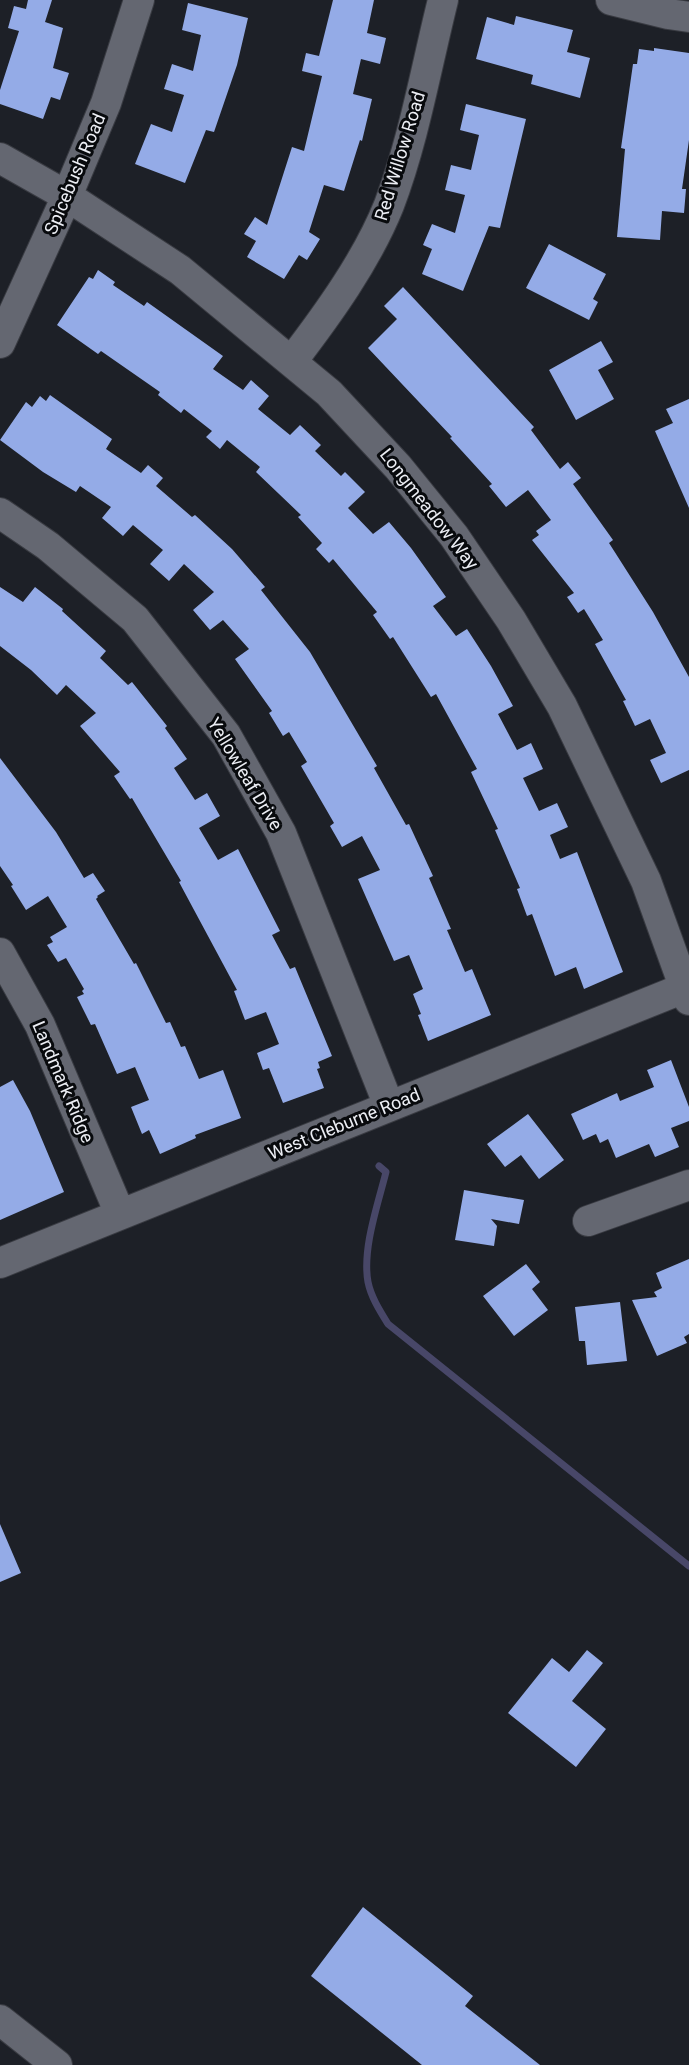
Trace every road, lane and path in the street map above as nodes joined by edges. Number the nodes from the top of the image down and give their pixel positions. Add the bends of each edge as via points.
1 (139, 0) edge
2 (443, 0) edge
3 (611, 0) edge
4 (689, 17) edge
5 (0, 158) edge
6 (67, 196) junction
7 (0, 343) edge
8 (292, 361) junction
9 (0, 513) edge
10 (0, 953) edge
11 (687, 991) edge
12 (389, 1106) junction
13 (689, 1185) edge
14 (120, 1214) junction
15 (588, 1221) dead end
16 (0, 1263) edge
17 (0, 2020) edge
18 (57, 2065) edge

1 - 6 street, Spicebush Road via 106,103
2 - 8 street, Red Willow Road via 409,141 388,205 370,245 322,322
3 - 4 street
5 - 6 street, Longmeadow Way
6 - 7 street, Spicebush Road
6 - 8 street, Longmeadow Way via 180,270
8 - 11 street, Longmeadow Way via 329,393 398,467 454,536 511,620 562,706 641,871
9 - 12 street, Yellowleaf Drive via 48,546 135,619 226,735 281,833
10 - 14 street, Landmark Ridge via 40,1025
11 - 12 street, West Cleburne Road
12 - 14 street, West Cleburne Road
13 - 15 street
14 - 16 street, West Cleburne Road
17 - 18 street

